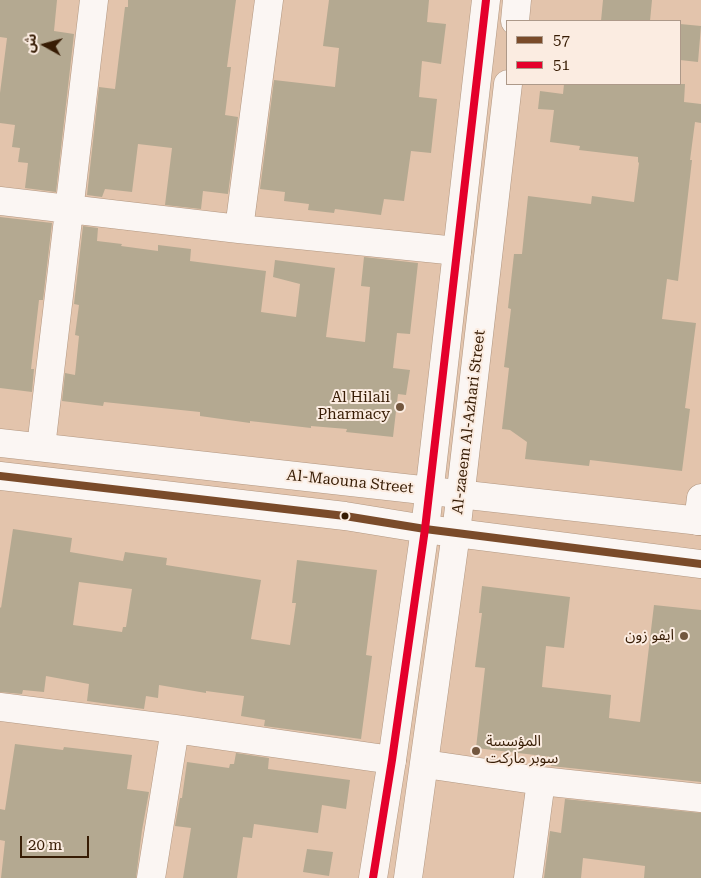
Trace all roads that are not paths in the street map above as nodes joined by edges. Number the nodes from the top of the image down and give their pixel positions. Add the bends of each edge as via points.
1 (94, 0) edge
2 (269, 0) edge
3 (486, 0) edge
4 (518, 0) edge
5 (515, 20) edge
6 (508, 85) edge
7 (0, 200) edge
8 (70, 209) junction
9 (239, 229) junction
10 (457, 251) junction
11 (0, 443) edge
12 (41, 447) junction
13 (0, 476) edge
14 (429, 491) junction
15 (461, 495) junction
16 (700, 513) edge
17 (425, 529) junction
18 (456, 533) junction
19 (701, 564) edge
20 (0, 708) edge
21 (175, 728) junction
22 (392, 760) junction
23 (425, 764) junction
24 (541, 781) junction
25 (701, 798) edge
26 (150, 878) edge
27 (373, 878) edge
28 (408, 878) edge
29 (528, 878) edge

1 - 8 main road
2 - 9 main road
3 - 10 main road, Al-zaeem Al-Azhari Street
4 - 5 main road
6 - 15 main road, Al-zaeem Al-Azhari Street
7 - 8 main road
8 - 9 main road
8 - 12 main road
9 - 10 main road
10 - 14 main road, Al-zaeem Al-Azhari Street
11 - 12 main road, Al-Maouna Street
12 - 14 main road, Al-Maouna Street
13 - 17 main road via 335,515
14 - 15 main road, Al-Maouna Street
14 - 17 main road, Al-zaeem Al-Azhari Street
15 - 16 main road, Al-Maouna Street
15 - 18 main road, Al-zaeem Al-Azhari Street
17 - 18 main road
17 - 22 main road, Al-zaeem Al-Azhari Street
18 - 19 main road
18 - 23 main road, Al-zaeem Al-Azhari Street
20 - 21 main road
21 - 22 main road
21 - 26 main road
22 - 27 main road, Al-zaeem Al-Azhari Street
23 - 24 main road
23 - 28 main road, Al-zaeem Al-Azhari Street
24 - 25 main road
24 - 29 main road

